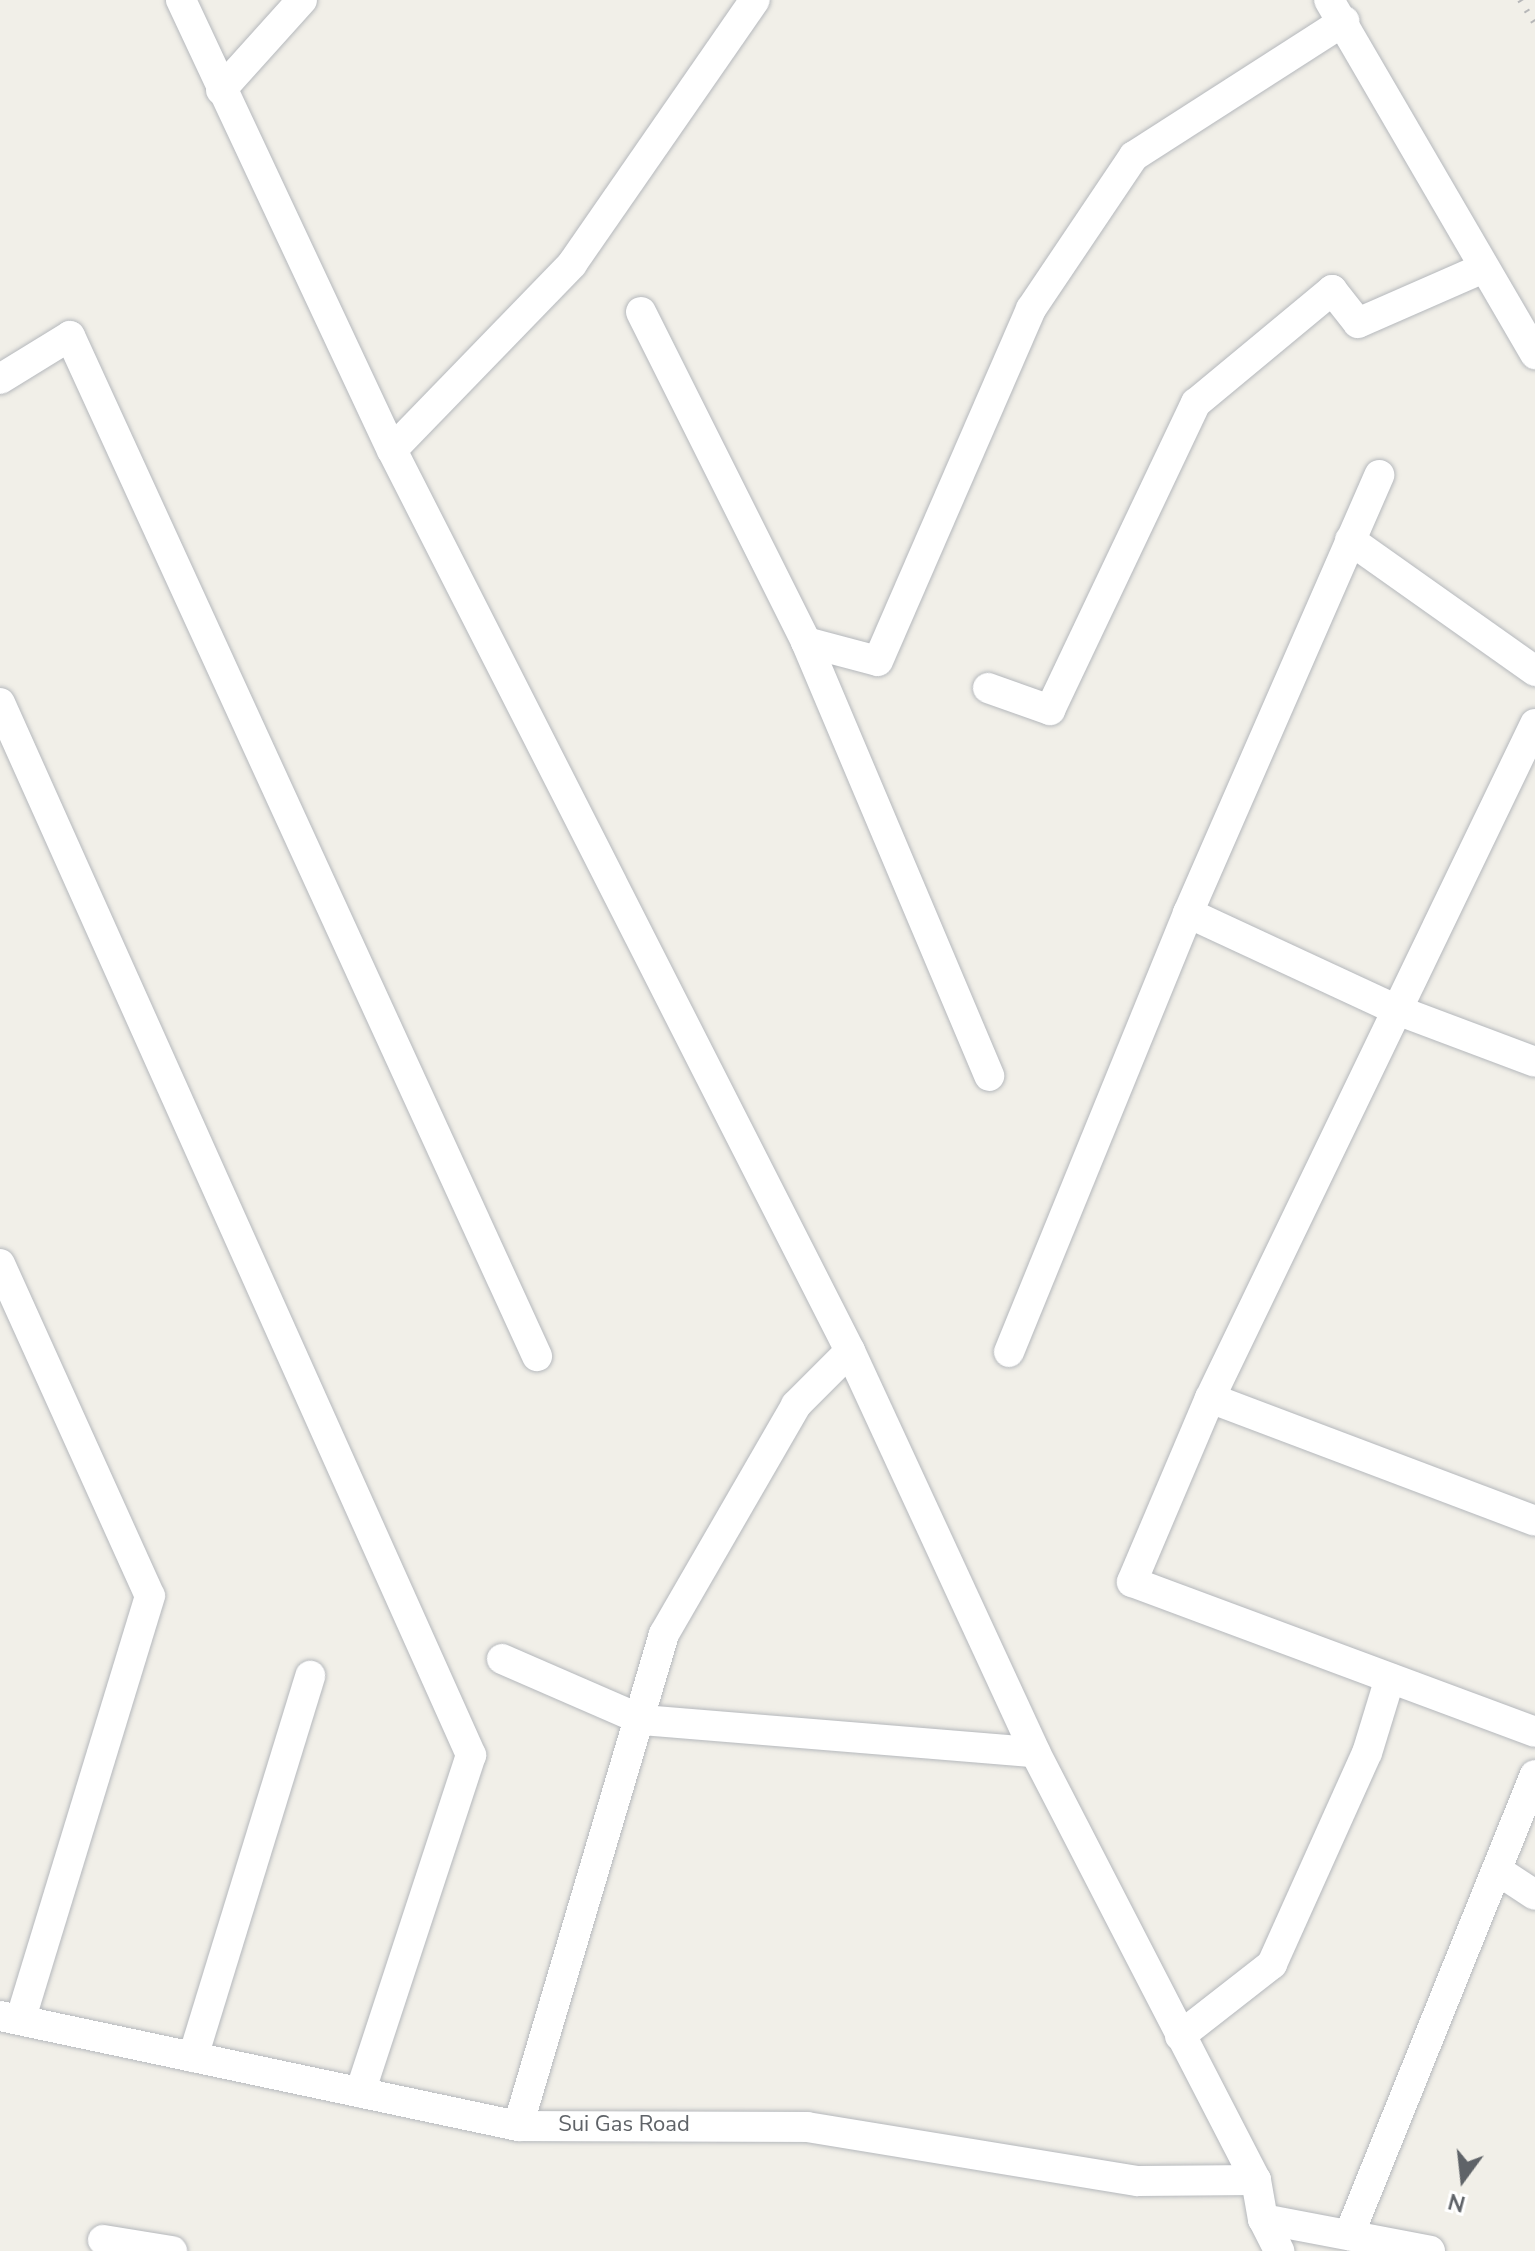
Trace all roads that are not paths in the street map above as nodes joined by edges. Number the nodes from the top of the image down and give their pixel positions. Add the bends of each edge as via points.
1 (181, 0) edge
2 (302, 0) edge
3 (755, 0) edge
4 (1337, 10) edge
5 (221, 90) junction
6 (1483, 268) junction
7 (641, 312) dead end
8 (1535, 354) edge
9 (0, 379) edge
10 (392, 450) junction
11 (1379, 475) dead end
12 (1350, 540) junction
13 (806, 642) junction
14 (1535, 671) edge
15 (988, 688) dead end
16 (0, 703) edge
17 (1535, 724) edge
18 (1188, 913) junction
19 (1397, 1010) junction
20 (1535, 1062) edge
21 (989, 1076) dead end
22 (0, 1264) edge
23 (850, 1351) junction
24 (1009, 1352) dead end
25 (537, 1356) dead end
26 (1210, 1398) junction
27 (1535, 1521) edge
28 (502, 1659) dead end
29 (310, 1676) dead end
30 (1390, 1678) junction
31 (642, 1720) junction
32 (1535, 1732) edge
33 (1035, 1752) junction
34 (1535, 1775) edge
35 (1497, 1870) junction
36 (1535, 1895) edge
37 (10, 2018) edge
38 (1180, 2036) junction
39 (193, 2057) junction
40 (360, 2092) junction
41 (518, 2126) junction
42 (1256, 2180) junction
43 (1263, 2219) junction
44 (1349, 2235) junction
45 (103, 2240) dead end
46 (172, 2251) edge
47 (1279, 2251) edge
48 (1430, 2251) edge

1 - 5 street
2 - 5 street
3 - 10 street via 572,264
4 - 6 street
4 - 13 street via 1134,156 1031,309 878,661
5 - 10 street
6 - 8 street
6 - 15 street via 1358,323 1332,290 1196,403 1050,710
7 - 13 street
9 - 25 street via 70,336
10 - 23 street
11 - 12 street
12 - 14 street
12 - 18 street
13 - 21 street
16 - 40 street via 471,1755
17 - 19 street
18 - 19 street
18 - 24 street
19 - 20 street
19 - 26 street
22 - 37 street via 150,1596
23 - 31 street via 796,1405 664,1634
23 - 33 street
26 - 27 street
26 - 30 street via 1132,1582
28 - 31 street
29 - 39 street
30 - 32 street
30 - 38 street via 1367,1753 1272,1964
31 - 33 street
31 - 41 street
33 - 38 street
34 - 35 street
35 - 36 street
35 - 44 street
37 - 39 street, Sui Gas Road
38 - 42 street
39 - 40 street, Sui Gas Road
40 - 41 street, Sui Gas Road
41 - 42 street, Sui Gas Road via 807,2127 1138,2181
42 - 43 street
43 - 44 street
43 - 47 street
44 - 48 street
45 - 46 street

